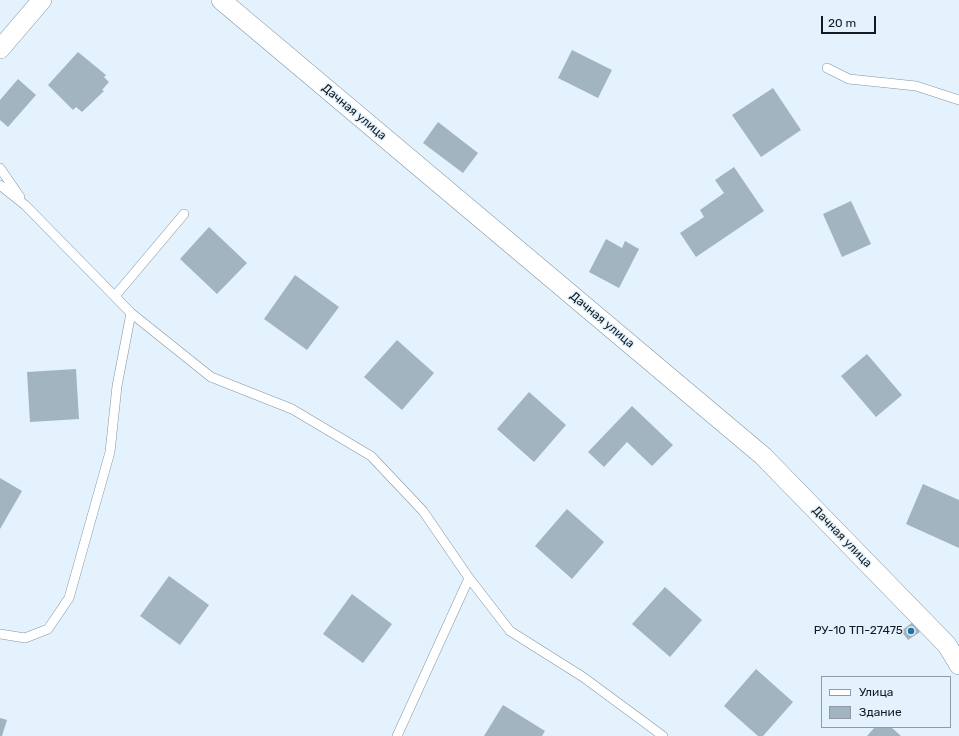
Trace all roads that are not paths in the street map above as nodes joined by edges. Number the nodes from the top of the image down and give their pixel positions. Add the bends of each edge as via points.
1 (42, 0) edge
2 (221, 0) edge
3 (0, 48) edge
4 (827, 68) dead end
5 (959, 100) edge
6 (0, 168) edge
7 (0, 185) edge
8 (25, 205) junction
9 (184, 214) dead end
10 (114, 296) junction
11 (131, 313) junction
12 (470, 578) junction
13 (0, 634) edge
14 (959, 665) edge
15 (397, 736) edge
16 (663, 736) edge

1 - 3 street
2 - 14 street, Дачная улица via 763,456 947,645
4 - 5 lane via 849,78 916,86
6 - 8 lane
7 - 8 lane
8 - 10 lane
9 - 10 lane
10 - 11 lane
11 - 12 lane via 211,377 292,409 371,456 423,511
11 - 13 lane via 117,386 110,452 70,598 48,629 25,638
12 - 15 lane
12 - 16 lane via 510,631 583,677

